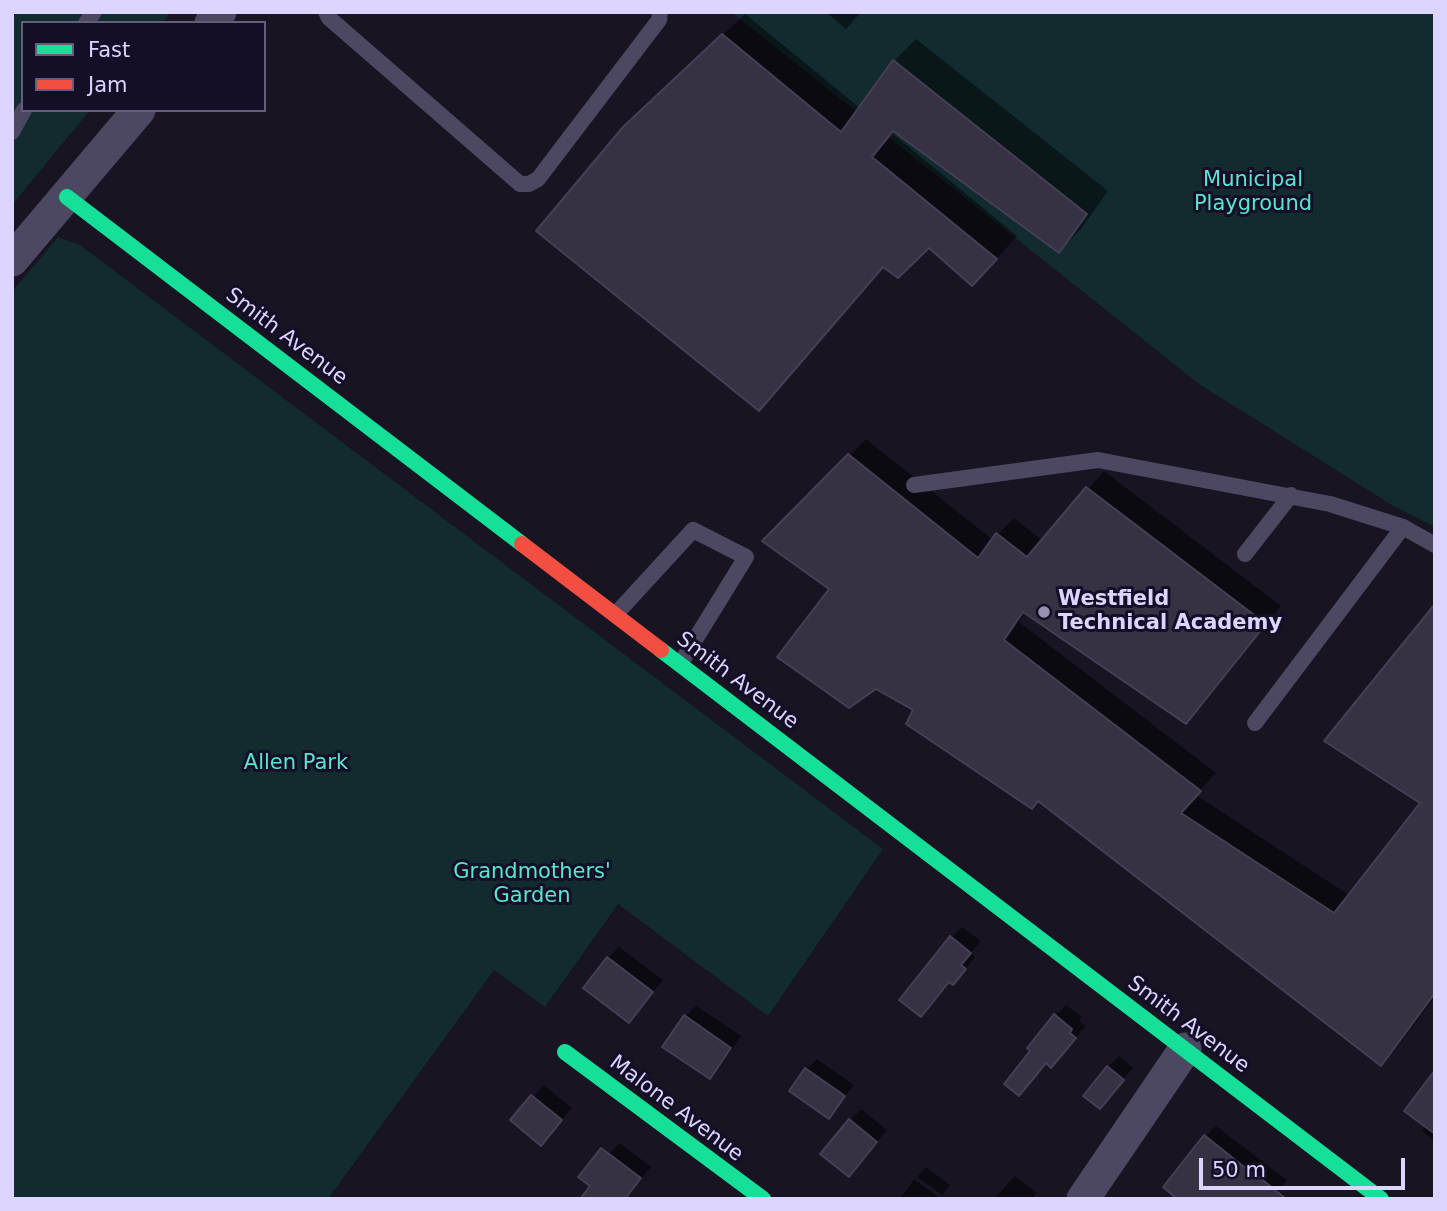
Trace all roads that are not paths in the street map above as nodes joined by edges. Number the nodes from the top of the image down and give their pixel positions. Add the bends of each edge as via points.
1 (326, 12) edge
2 (660, 12) edge
3 (23, 112) edge
4 (137, 112) edge
5 (12, 132) edge
6 (68, 197) junction
7 (12, 260) edge
8 (914, 485) dead end
9 (1291, 495) junction
10 (1403, 527) junction
11 (1435, 545) edge
12 (1245, 554) dead end
13 (615, 615) junction
14 (680, 664) junction
15 (1255, 723) dead end
16 (1185, 1049) junction
17 (565, 1052) dead end
18 (763, 1199) edge
19 (1083, 1199) edge
20 (1381, 1199) edge

1 - 2 lane via 520,184 538,179 659,20
3 - 5 lane
4 - 6 street
6 - 7 street
6 - 13 street, Smith Avenue
8 - 9 lane via 1098,460
9 - 10 lane
9 - 12 lane
10 - 11 lane
10 - 15 lane
13 - 14 street, Smith Avenue
13 - 14 lane via 693,530 746,557
14 - 16 street, Smith Avenue
16 - 19 street
16 - 20 street, Smith Avenue
17 - 18 street, Malone Avenue

